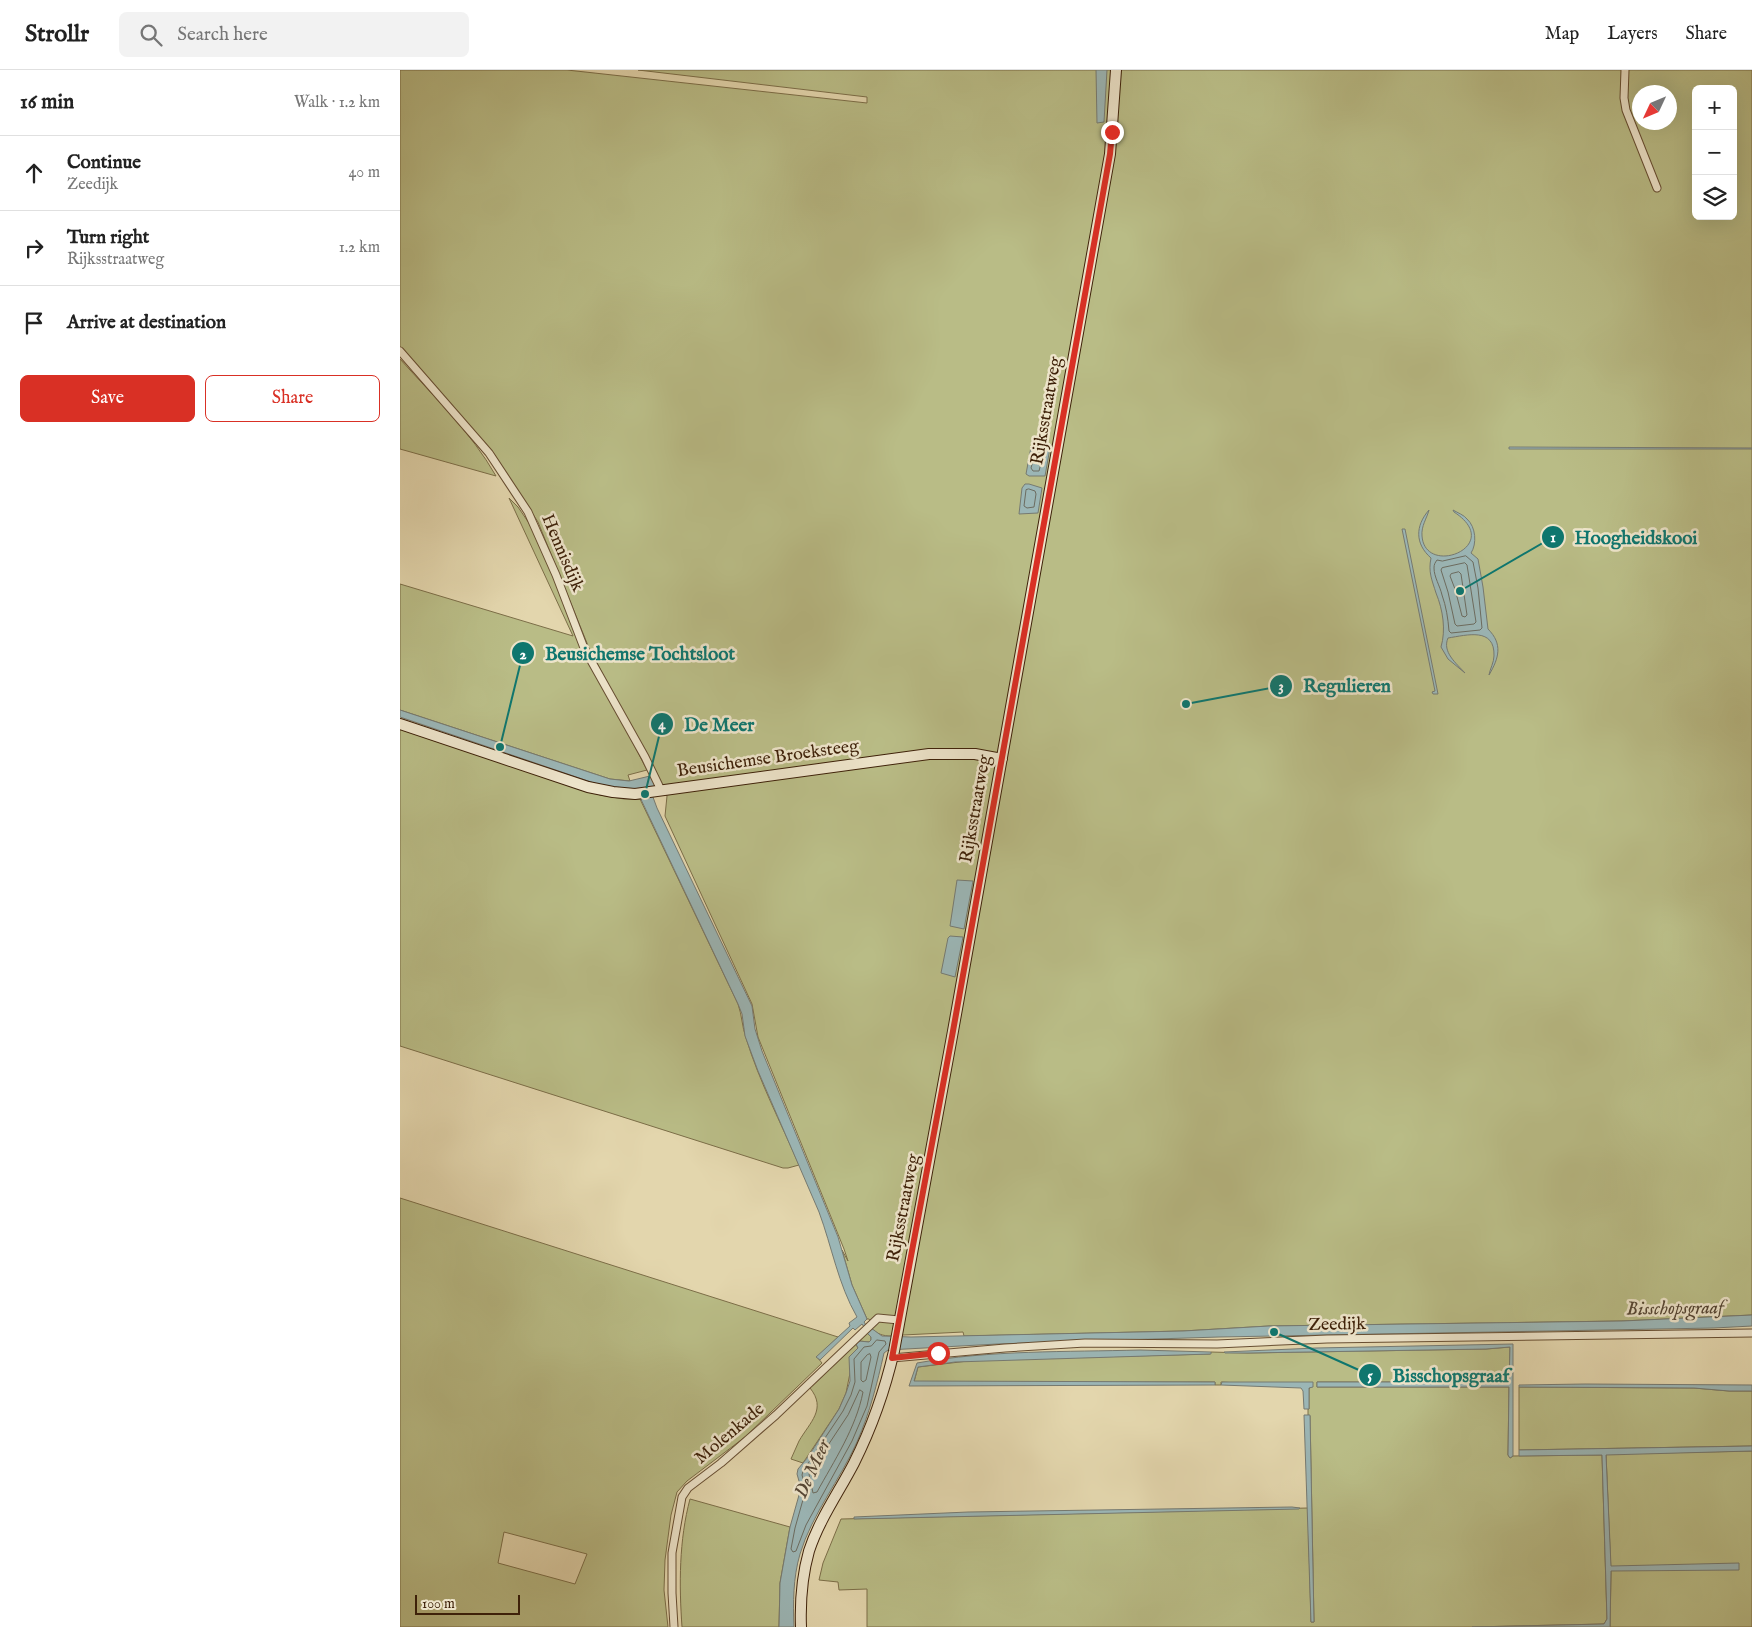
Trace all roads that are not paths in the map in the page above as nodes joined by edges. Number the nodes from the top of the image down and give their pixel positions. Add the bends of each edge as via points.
1 (1116, 70) edge
2 (1624, 70) edge
3 (1658, 188) dead end
4 (400, 351) edge
5 (400, 724) edge
6 (1002, 759) junction
7 (657, 791) junction
8 (899, 1320) junction
9 (1752, 1333) edge
10 (893, 1355) junction
11 (674, 1627) edge
12 (801, 1627) edge

1 - 6 main road, Rijksstraatweg via 1110,154
2 - 3 street via 1626,110
4 - 7 street, Hennisdijk via 489,453 528,512 584,648 645,757
5 - 7 main road, Beusichemse Broeksteeg via 588,787 635,794
6 - 7 main road, Beusichemse Broeksteeg via 976,754 929,754
6 - 8 main road, Rijksstraatweg
8 - 10 main road, Rijksstraatweg
8 - 11 street, Molenkade via 878,1318 776,1415 721,1464 688,1488 679,1506 672,1553
9 - 10 street, Zeedijk via 1327,1339 1217,1344 1085,1343
10 - 12 main road, Rijksstraatweg via 874,1420 819,1526 810,1550 802,1589

